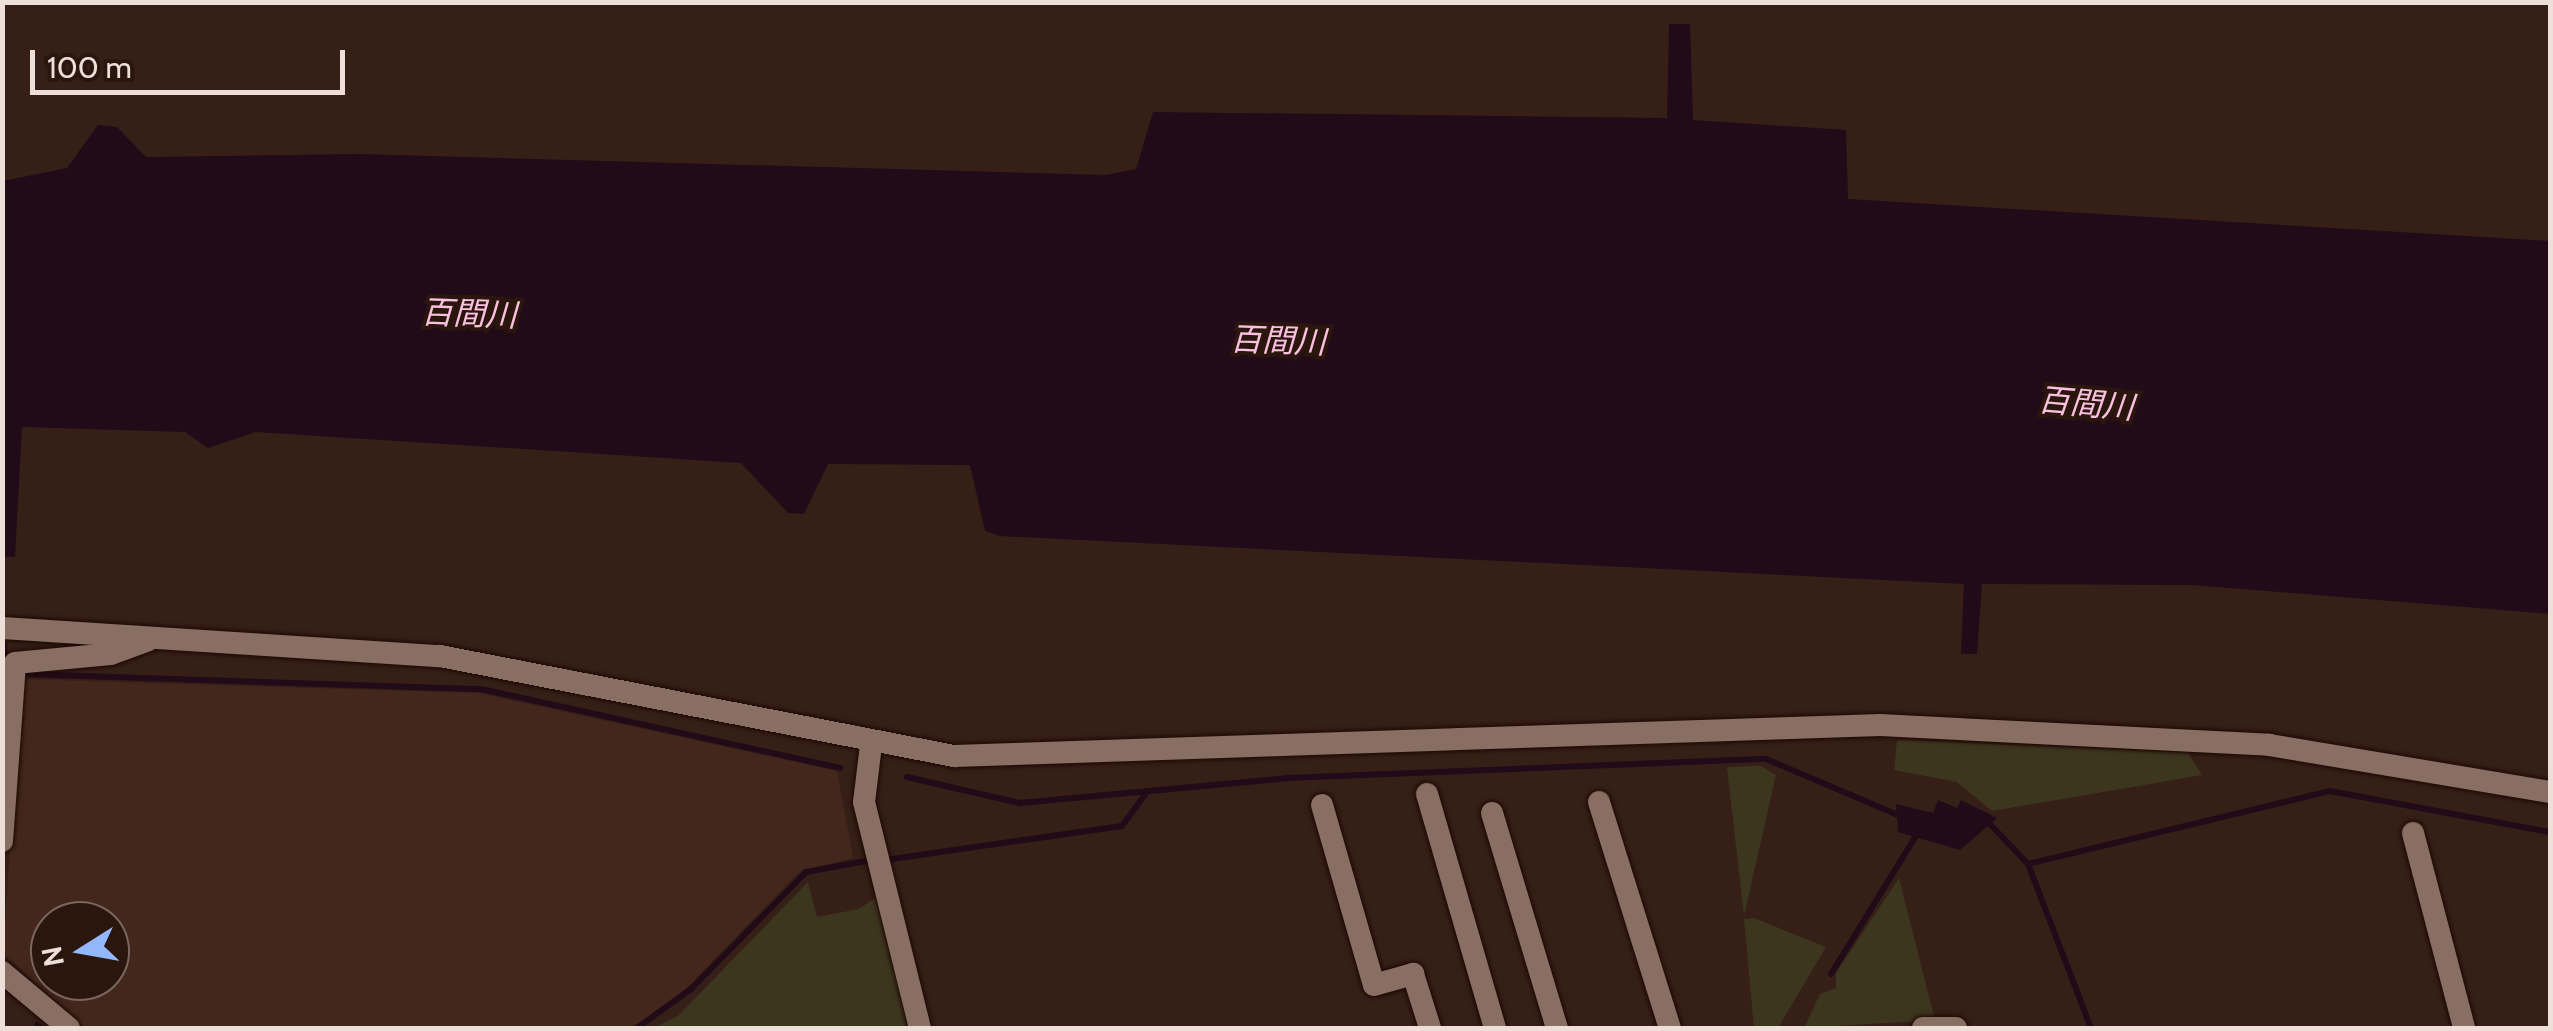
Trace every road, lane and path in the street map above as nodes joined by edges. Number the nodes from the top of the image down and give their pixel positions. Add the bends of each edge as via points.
1 (2, 628) edge
2 (157, 638) junction
3 (870, 746) junction
4 (2550, 792) edge
5 (1427, 794) dead end
6 (1599, 802) dead end
7 (1322, 805) dead end
8 (4, 813) edge
9 (1492, 813) dead end
10 (2413, 832) dead end
11 (2, 841) edge
12 (2, 972) edge
13 (69, 1028) edge
14 (920, 1028) edge
15 (1430, 1028) edge
16 (1495, 1028) edge
17 (1556, 1028) edge
18 (1670, 1028) edge
19 (1924, 1028) edge
20 (1956, 1028) edge
21 (2464, 1028) edge

1 - 2 street
2 - 3 street via 500,665
2 - 8 street via 111,654 16,663
3 - 4 street via 1064,756 1899,726 2268,746
3 - 14 street via 864,802
5 - 16 street
6 - 18 street
7 - 15 street via 1374,984 1414,974
8 - 11 street
9 - 17 street
10 - 21 street
12 - 13 street
19 - 20 street

